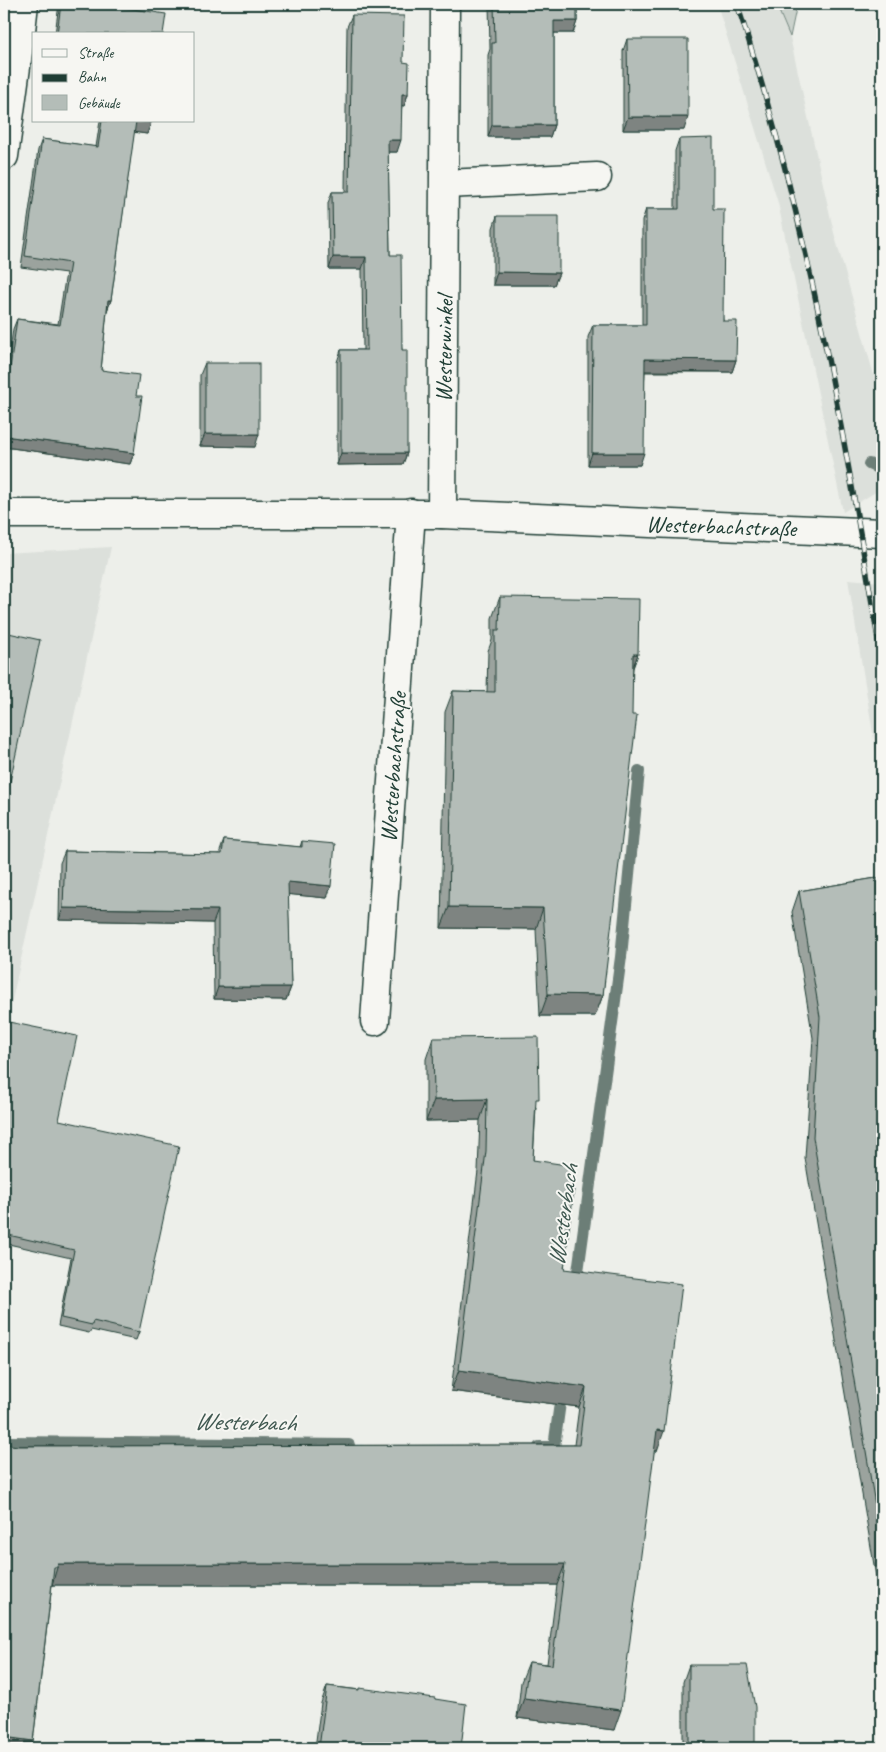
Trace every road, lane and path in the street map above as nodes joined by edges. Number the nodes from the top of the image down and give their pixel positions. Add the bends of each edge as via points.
1 (446, 4) edge
2 (16, 21) edge
3 (4, 156) edge
4 (597, 177) dead end
5 (446, 184) junction
6 (411, 513) junction
7 (4, 514) edge
8 (442, 514) junction
9 (882, 533) edge
10 (375, 1021) dead end

1 - 5 street, Westerwinkel
2 - 3 street
4 - 5 street
5 - 8 street, Westerwinkel
6 - 7 street, Westerbachstraße
6 - 8 street, Westerbachstraße
6 - 10 street, Westerbachstraße
8 - 9 street, Westerbachstraße

